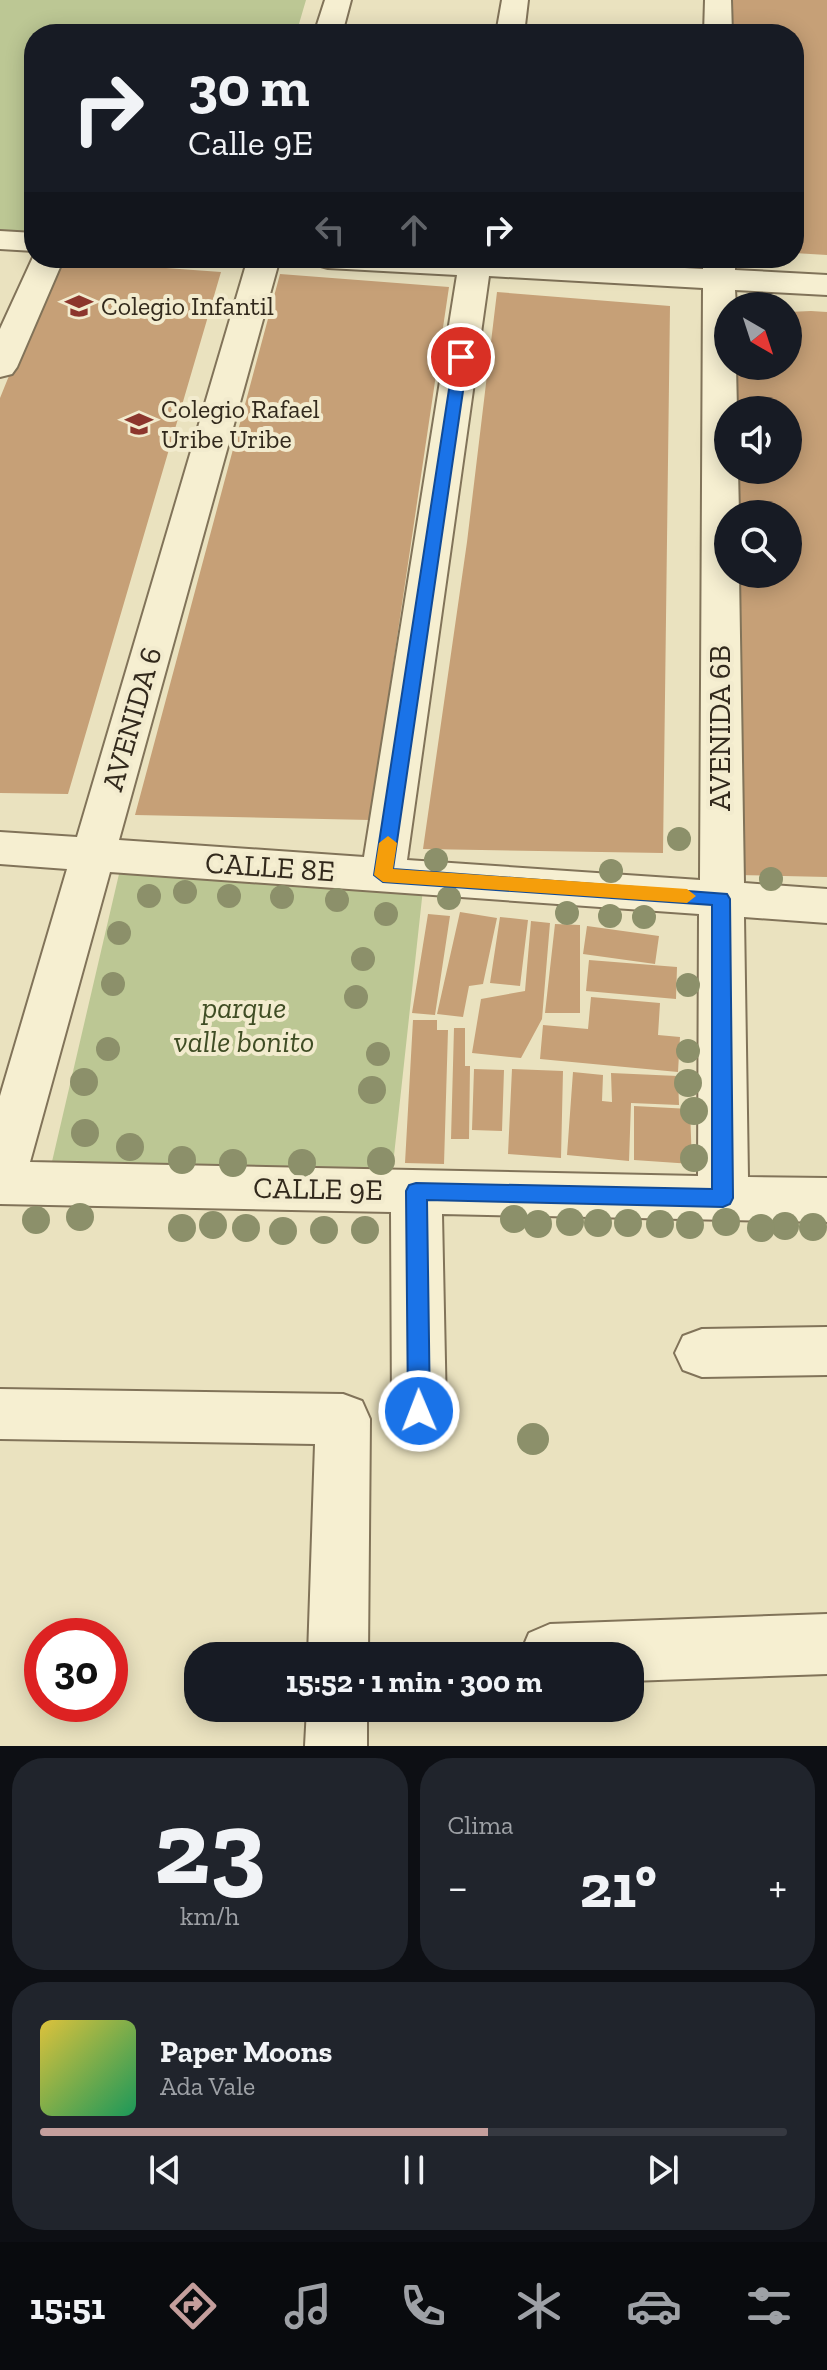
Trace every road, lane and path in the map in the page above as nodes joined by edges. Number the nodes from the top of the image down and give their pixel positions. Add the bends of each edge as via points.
1 (338, 0) edge
2 (515, 0) edge
3 (718, 0) edge
4 (331, 24) edge
5 (511, 24) edge
6 (718, 24) edge
7 (0, 240) edge
8 (24, 241) edge
9 (44, 268) edge
10 (261, 268) edge
11 (475, 268) edge
12 (719, 268) edge
13 (827, 285) edge
14 (0, 367) edge
15 (0, 848) edge
16 (93, 854) junction
17 (383, 875) junction
18 (721, 899) junction
19 (827, 906) edge
20 (0, 1182) edge
21 (416, 1191) junction
22 (723, 1198) junction
23 (827, 1200) edge
24 (827, 1351) edge
25 (702, 1353) dead end
26 (419, 1411) dead end
27 (0, 1414) edge
28 (338, 1642) edge
29 (827, 1644) edge
30 (644, 1651) edge
31 (337, 1722) edge
32 (336, 1746) edge

1 - 4 street
2 - 5 street
3 - 6 street
7 - 8 street
9 - 14 street
10 - 16 street, AVENIDA 6
11 - 17 street
12 - 13 street
12 - 18 street, AVENIDA 6B
15 - 16 street, CALLE 8E
16 - 17 street, CALLE 8E
16 - 20 street, AVENIDA 6
17 - 18 street, CALLE 8E
18 - 19 street, CALLE 8E
18 - 22 street, AVENIDA 6B
20 - 21 street, CALLE 9E
21 - 22 street, CALLE 9E
21 - 26 street
22 - 23 street, CALLE 9E
24 - 25 street
27 - 28 street via 343,1419
29 - 30 street
31 - 32 street

